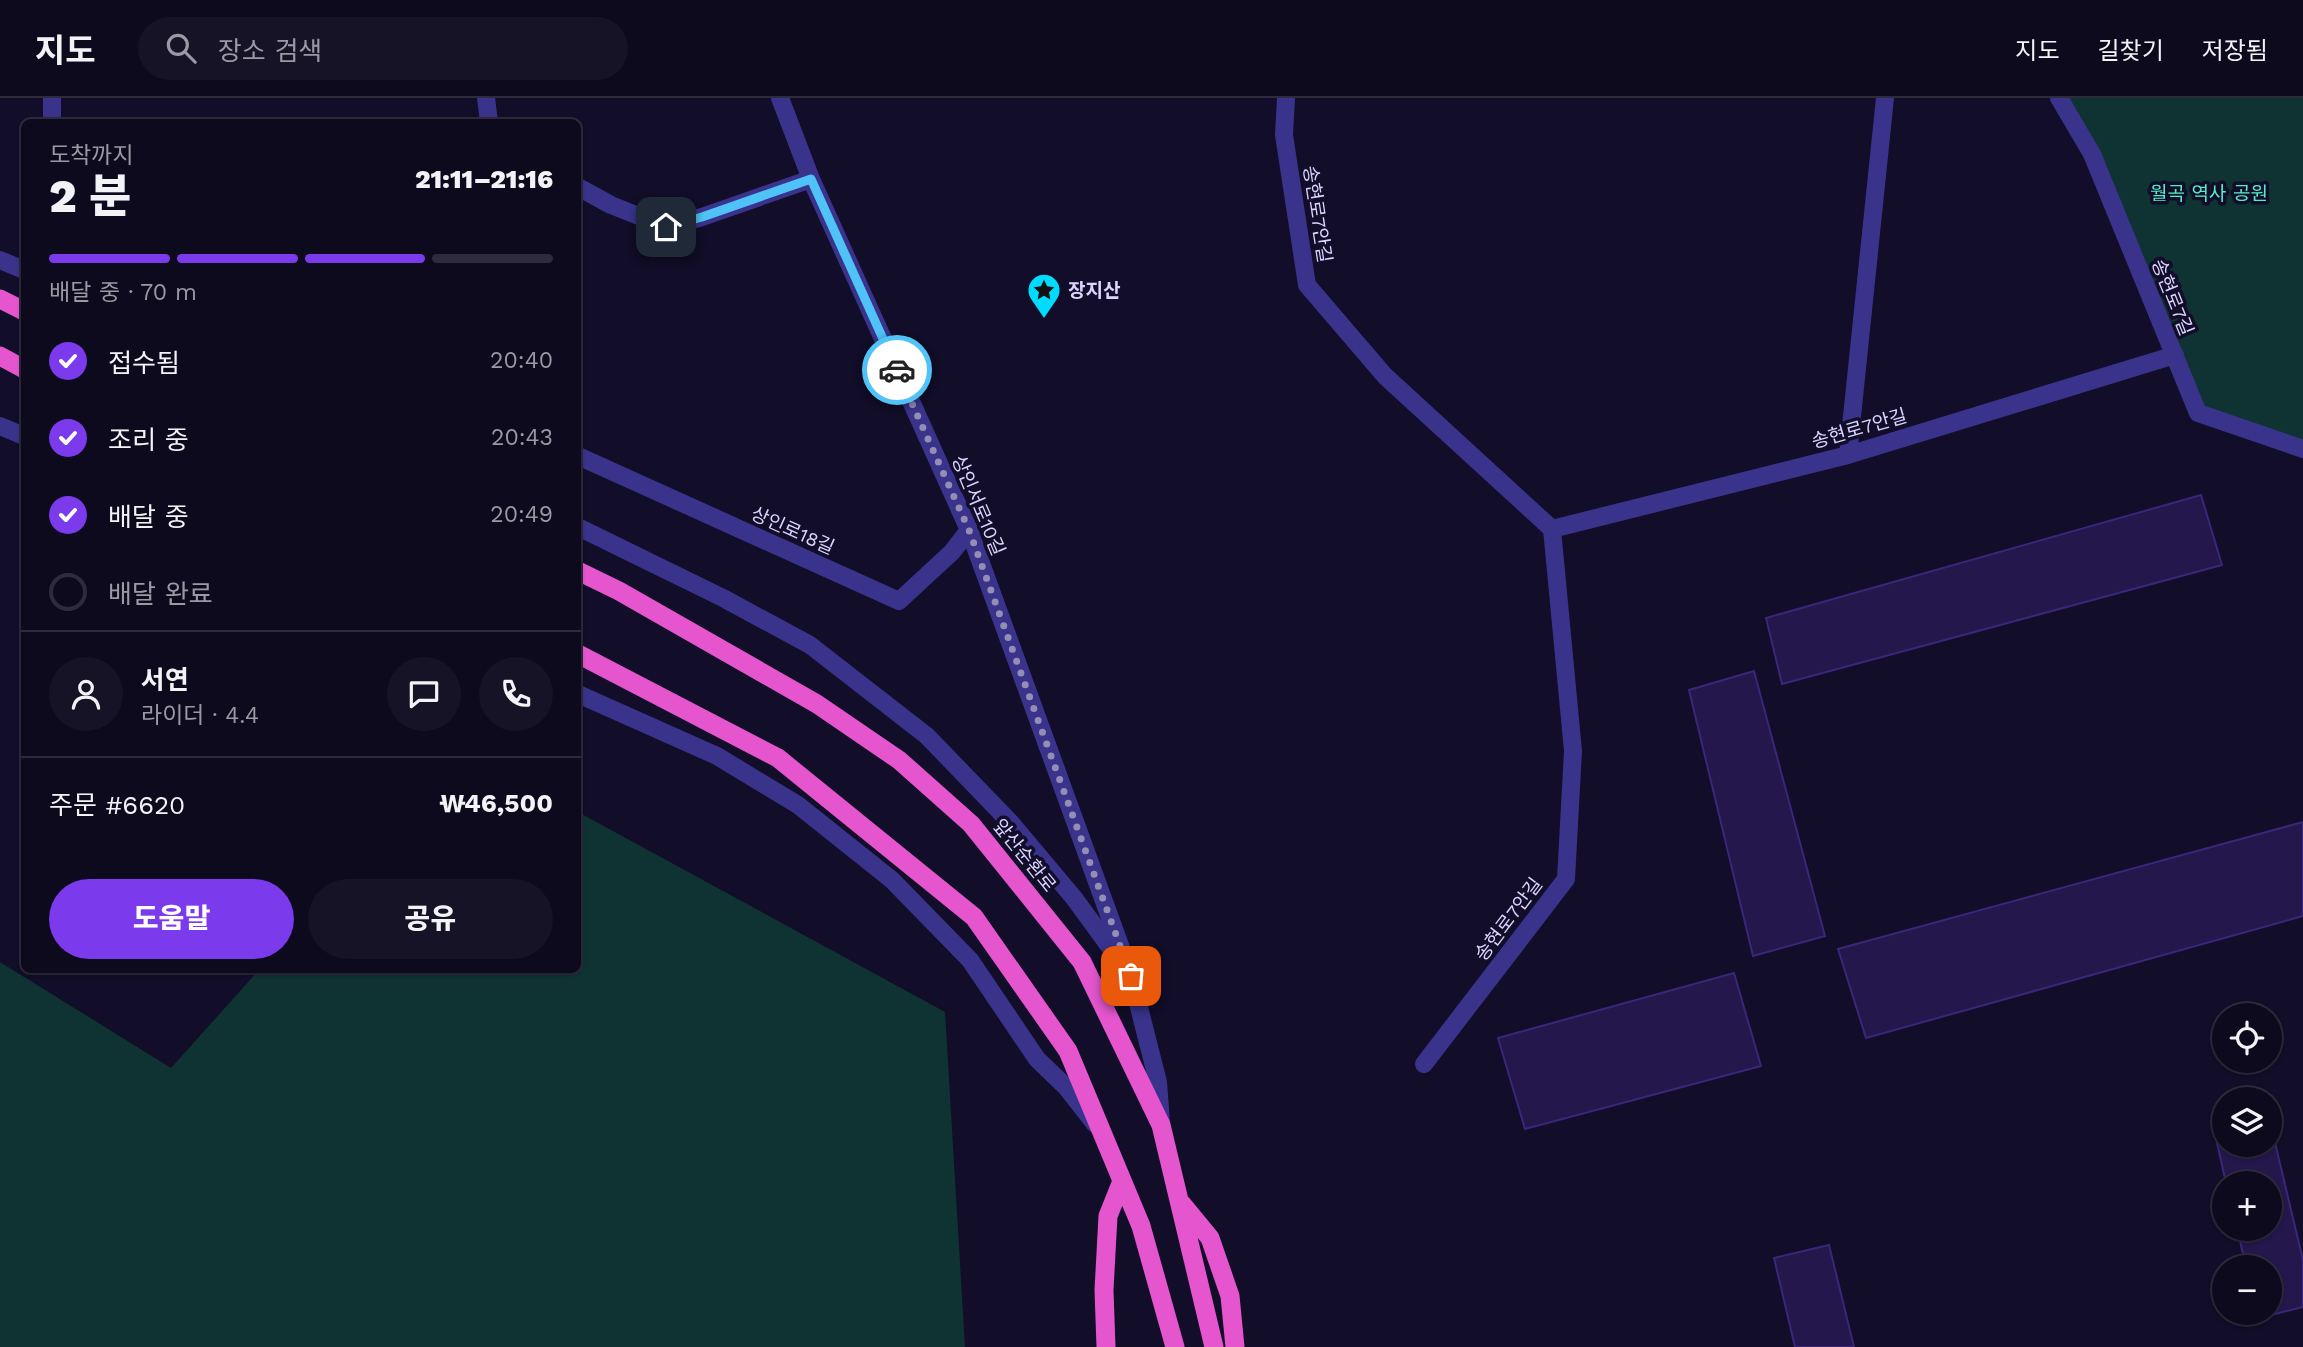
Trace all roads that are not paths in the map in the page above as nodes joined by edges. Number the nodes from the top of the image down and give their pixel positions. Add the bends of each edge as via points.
1 (52, 98) edge
2 (486, 98) edge
3 (780, 98) edge
4 (1286, 98) edge
5 (1885, 98) edge
6 (2059, 98) edge
7 (51, 119) edge
8 (489, 119) edge
9 (811, 179) junction
10 (581, 189) edge
11 (0, 260) edge
12 (21, 269) edge
13 (0, 299) edge
14 (21, 310) edge
15 (2175, 355) junction
16 (0, 356) edge
17 (21, 367) edge
18 (0, 426) edge
19 (21, 435) edge
20 (2303, 449) edge
21 (1848, 454) junction
22 (581, 457) edge
23 (581, 528) edge
24 (1552, 529) junction
25 (969, 530) junction
26 (581, 572) edge
27 (581, 656) edge
28 (581, 695) edge
29 (1131, 976) junction
30 (1424, 1064) dead end
31 (1161, 1125) junction
32 (1102, 1132) junction
33 (1122, 1181) junction
34 (1179, 1200) junction
35 (1106, 1347) edge
36 (1175, 1347) edge
37 (1214, 1347) edge
38 (1235, 1347) edge

1 - 7 street
2 - 8 street
3 - 9 street, 상인서로10길
4 - 24 street, 송현로7안길 via 1284,135 1307,285 1385,376
5 - 21 street
6 - 15 street, 송현로7길 via 2092,154
9 - 10 street via 666,227
9 - 25 street, 상인서로10길
11 - 12 street
13 - 14 highway
15 - 20 street, 송현로7길 via 2198,413
15 - 21 street, 송현로7안길
16 - 17 highway
18 - 19 street
21 - 24 street, 송현로7안길
22 - 25 street, 상인로18길 via 899,601
23 - 29 street via 810,645 927,736 1012,823
24 - 30 street, 송현로7안길 via 1573,751 1566,879
25 - 29 street, 상인서로10길
26 - 31 highway, 앞산순환로 via 817,704 899,760 971,824 1082,962
27 - 32 highway via 779,758 974,917 1068,1051
28 - 32 street via 717,756 798,805 892,880 970,961 1037,1059
29 - 31 street, 상인서로10길 via 1158,1082
31 - 34 highway, 앞산순환로
32 - 33 highway
33 - 35 highway via 1108,1216
33 - 36 highway via 1141,1227
34 - 37 highway, 앞산순환로
34 - 38 highway via 1210,1238 1230,1296

